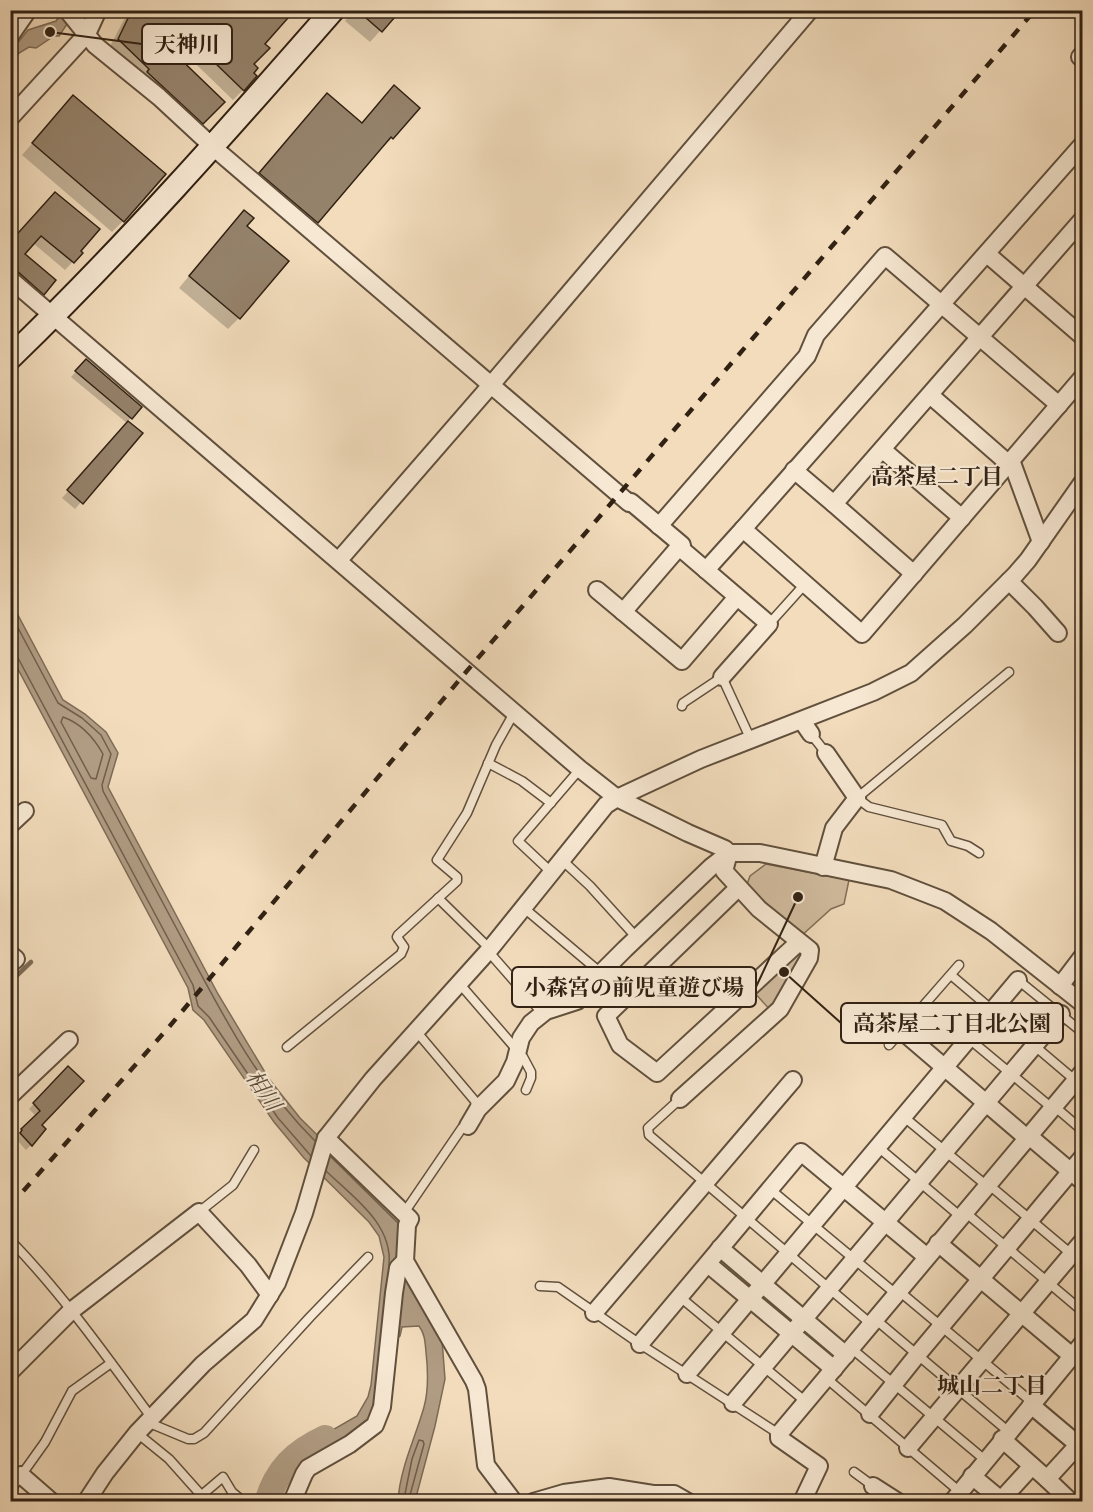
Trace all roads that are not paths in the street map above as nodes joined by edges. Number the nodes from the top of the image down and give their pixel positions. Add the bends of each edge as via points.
1 (28, 10) edge
2 (67, 10) edge
3 (98, 10) edge
4 (333, 10) edge
5 (810, 10) edge
6 (85, 32) junction
7 (10, 36) edge
8 (10, 118) edge
9 (1083, 145) edge
10 (213, 147) junction
11 (1079, 231) edge
12 (987, 254) junction
13 (10, 279) edge
14 (1024, 286) junction
15 (942, 306) junction
16 (54, 316) junction
17 (1083, 336) edge
18 (979, 338) junction
19 (10, 358) edge
20 (1083, 378) edge
21 (491, 385) junction
22 (930, 395) junction
23 (1059, 405) junction
24 (883, 450) junction
25 (1010, 462) junction
26 (794, 470) junction
27 (1083, 483) edge
28 (834, 504) junction
29 (962, 518) junction
30 (659, 526) junction
31 (743, 529) junction
32 (1041, 542) junction
33 (679, 547) junction
34 (339, 560) junction
35 (706, 570) junction
36 (914, 574) junction
37 (1009, 581) junction
38 (805, 584) junction
39 (597, 590) dead end
40 (737, 597) junction
41 (623, 612) junction
42 (769, 624) junction
43 (1058, 633) dead end
44 (1009, 672) dead end
45 (722, 677) junction
46 (682, 706) dead end
47 (514, 713) junction
48 (807, 728) junction
49 (751, 740) junction
50 (826, 753) joint
51 (489, 763) junction
52 (580, 770) junction
53 (617, 798) junction
54 (857, 798) junction
55 (551, 803) junction
56 (25, 811) dead end
57 (10, 825) edge
58 (729, 853) junction
59 (979, 853) dead end
60 (557, 866) junction
61 (823, 867) junction
62 (738, 888) junction
63 (438, 898) junction
64 (524, 908) junction
65 (637, 938) junction
66 (799, 942) junction
67 (489, 950) junction
68 (10, 954) edge
69 (1083, 957) edge
70 (10, 964) edge
71 (959, 965) dead end
72 (601, 972) junction
73 (951, 975) junction
74 (1018, 980) joint
75 (459, 983) junction
76 (1060, 986) junction
77 (926, 1003) junction
78 (1083, 1003) edge
79 (993, 1011) junction
80 (543, 1014) junction
81 (1061, 1014) junction
82 (416, 1031) junction
83 (902, 1031) junction
84 (1083, 1032) edge
85 (969, 1039) junction
86 (69, 1040) dead end
87 (889, 1045) dead end
88 (1034, 1046) junction
89 (287, 1047) dead end
90 (518, 1051) junction
91 (944, 1068) junction
92 (1011, 1074) junction
93 (1079, 1077) edge
94 (793, 1080) dead end
95 (526, 1090) dead end
96 (10, 1096) edge
97 (681, 1099) joint
98 (986, 1104) junction
99 (1053, 1107) junction
100 (904, 1117) junction
101 (472, 1118) junction
102 (1083, 1130) edge
103 (1028, 1137) junction
104 (326, 1138) junction
105 (879, 1147) junction
106 (254, 1150) dead end
107 (946, 1152) junction
108 (1083, 1158) edge
109 (1077, 1176) edge
110 (920, 1182) junction
111 (705, 1183) junction
112 (987, 1186) junction
113 (844, 1187) junction
114 (770, 1189) junction
115 (200, 1212) junction
116 (404, 1213) junction
117 (963, 1214) junction
118 (746, 1219) junction
119 (1031, 1220) junction
120 (886, 1222) junction
121 (813, 1224) junction
122 (12, 1242) dead end
123 (938, 1244) junction
124 (720, 1248) junction
125 (1008, 1248) junction
126 (1079, 1253) edge
127 (788, 1254) junction
128 (368, 1257) dead end
129 (927, 1257) junction
130 (855, 1259) junction
131 (405, 1261) junction
132 (708, 1264) junction
133 (981, 1280) junction
134 (1049, 1283) junction
135 (763, 1284) junction
136 (540, 1286) dead end
137 (830, 1289) junction
138 (898, 1292) junction
139 (270, 1295) junction
140 (680, 1297) junction
141 (750, 1299) junction
142 (71, 1311) junction
143 (1083, 1311) edge
144 (594, 1313) junction
145 (1022, 1314) junction
146 (804, 1319) junction
147 (873, 1322) junction
148 (942, 1326) junction
149 (722, 1332) junction
150 (791, 1334) junction
151 (640, 1344) junction
152 (848, 1352) junction
153 (918, 1354) junction
154 (1078, 1354) edge
155 (982, 1360) junction
156 (111, 1363) junction
157 (764, 1367) junction
158 (10, 1372) edge
159 (687, 1374) junction
160 (830, 1374) junction
161 (894, 1383) junction
162 (959, 1389) junction
163 (806, 1402) junction
164 (733, 1403) junction
165 (1032, 1404) junction
166 (870, 1414) junction
167 (934, 1417) junction
168 (145, 1424) junction
169 (780, 1434) junction
170 (1006, 1435) junction
171 (1080, 1442) edge
172 (908, 1448) junction
173 (985, 1460) junction
174 (1032, 1466) junction
175 (854, 1472) dead end
176 (21, 1475) junction
177 (972, 1476) junction
178 (1047, 1479) junction
179 (873, 1486) joint
180 (10, 1491) edge
181 (956, 1497) edge
182 (202, 1499) edge
183 (244, 1501) edge
184 (1001, 1501) edge
185 (52, 1502) edge
186 (86, 1502) edge
187 (292, 1502) edge
188 (514, 1502) edge
189 (533, 1502) edge
190 (688, 1502) edge
191 (802, 1502) edge
192 (898, 1502) edge
193 (1071, 1502) edge

1 - 7 street
2 - 6 street
3 - 6 street
4 - 10 street
5 - 21 street
6 - 8 street
6 - 10 street
9 - 12 street
10 - 16 street
10 - 21 street
11 - 14 street
12 - 14 street
12 - 15 street
13 - 16 street
14 - 17 street
14 - 18 street
15 - 18 street
15 - 26 street
15 - 30 street via 885,256 816,335 807,356
16 - 19 street
16 - 34 street
18 - 22 street
18 - 23 street
20 - 23 street
21 - 30 street
21 - 34 street
22 - 24 street
22 - 25 street
23 - 25 street
24 - 28 street
24 - 29 street
25 - 29 street
25 - 32 street
26 - 28 street
26 - 31 street
27 - 32 street
28 - 36 street
29 - 36 street
30 - 33 street via 682,545
31 - 35 street
31 - 38 street
32 - 37 street
33 - 35 street
33 - 41 street
34 - 47 street
35 - 40 street
36 - 38 street via 862,634
37 - 43 street
37 - 48 street via 911,672
38 - 42 lane
39 - 41 street
40 - 41 street via 682,661
40 - 42 street
42 - 45 street
44 - 54 lane
45 - 46 lane
45 - 49 lane
47 - 51 lane
47 - 52 street
48 - 49 street
48 - 50 lane
49 - 53 street
50 - 54 street
51 - 55 lane
51 - 63 lane via 467,813 436,860 458,879
52 - 53 street
52 - 55 lane
53 - 58 street
53 - 60 street via 606,805
54 - 59 lane via 869,807 942,825 951,841
54 - 61 street via 834,828
55 - 60 lane via 518,841
56 - 57 street
58 - 61 street via 760,854
58 - 62 street via 724,871
58 - 65 street
60 - 64 street
60 - 65 lane via 590,886
61 - 76 street via 891,880 945,901 991,931
62 - 66 street
62 - 66 street via 606,1016 620,1045 657,1073
63 - 67 lane
63 - 89 lane via 398,935 404,947 401,954
64 - 67 street
64 - 72 lane
65 - 72 street
66 - 97 street via 810,950 809,958 784,1003
67 - 75 street
67 - 80 lane
68 - 70 street via 16,959
69 - 76 street
71 - 73 lane
72 - 80 street via 576,1001
73 - 77 lane
73 - 79 lane
74 - 79 street
74 - 81 lane
75 - 82 street
75 - 90 lane
76 - 78 street
77 - 83 lane
77 - 85 lane
79 - 85 street
79 - 88 lane
80 - 90 street via 521,1038
81 - 84 lane
81 - 88 street
82 - 101 lane via 475,1101
82 - 104 street
83 - 87 lane
83 - 91 street
85 - 91 street
85 - 92 lane
86 - 96 street
88 - 92 street
88 - 93 lane
90 - 95 lane via 531,1072
90 - 101 street via 506,1081
91 - 98 street
91 - 100 street
92 - 98 street
92 - 99 lane
93 - 99 street
94 - 111 street
97 - 111 lane via 648,1132
98 - 103 street
98 - 107 street
99 - 102 lane
99 - 103 street
100 - 105 street
100 - 107 lane
101 - 116 lane
103 - 109 street
103 - 112 street
104 - 116 street
104 - 139 street via 304,1213
105 - 110 lane
105 - 113 street
106 - 115 lane via 233,1185
107 - 110 street
107 - 112 lane
108 - 109 street
109 - 119 street
110 - 117 lane
110 - 120 street
111 - 118 lane
111 - 144 street
112 - 117 street
112 - 119 lane
113 - 114 street via 801,1152
113 - 120 street
113 - 121 street
114 - 118 street
114 - 121 lane
115 - 139 street
115 - 142 street
116 - 131 street via 410,1219
117 - 123 street
117 - 125 lane
118 - 124 street
118 - 127 lane
119 - 125 street
119 - 126 lane
120 - 129 street
120 - 130 street
121 - 127 street
121 - 130 lane
122 - 142 lane
123 - 129 street
123 - 133 street
124 - 132 street
124 - 135 street
125 - 133 street
125 - 134 lane
126 - 134 street
127 - 135 street
127 - 137 lane
128 - 168 lane via 204,1433 188,1439
129 - 138 street
130 - 137 street
130 - 138 lane
131 - 187 street via 398,1268 382,1407 375,1425 308,1468
131 - 188 street via 474,1381 486,1465
132 - 140 street
132 - 141 street
133 - 145 street
133 - 148 street
134 - 143 lane
134 - 145 street
135 - 141 street
135 - 146 street
136 - 144 lane via 558,1287
137 - 146 street
137 - 147 lane
138 - 147 street
138 - 148 lane
139 - 168 street via 254,1320 203,1364
140 - 149 lane
140 - 151 street
141 - 149 street
141 - 150 street
142 - 156 lane
142 - 158 street
144 - 151 lane
145 - 154 street
145 - 155 street
146 - 150 street
146 - 152 street
147 - 152 street
147 - 153 lane
148 - 153 street
148 - 155 lane
149 - 157 lane
149 - 159 street
150 - 157 street
150 - 160 street
151 - 159 lane
152 - 160 street
152 - 161 lane
153 - 161 street
153 - 162 lane
154 - 165 street
155 - 162 street
155 - 165 lane
156 - 168 lane
156 - 176 lane via 72,1391 45,1442
157 - 163 lane
157 - 164 street
159 - 164 lane
160 - 163 street
160 - 166 lane
161 - 166 street
161 - 167 lane
162 - 167 street
162 - 170 lane
163 - 169 street
164 - 169 lane
165 - 170 street
165 - 171 street
166 - 172 lane
167 - 172 street
167 - 173 lane
168 - 182 lane
168 - 186 street
169 - 191 street via 779,1438 819,1466
170 - 173 street
170 - 174 street
171 - 178 street
172 - 181 lane
173 - 177 street
174 - 178 street
174 - 184 street
175 - 179 lane
176 - 180 lane
176 - 185 street
177 - 181 street
177 - 184 street
178 - 193 street
179 - 192 street
182 - 183 lane via 223,1477 232,1492
189 - 190 street via 609,1487 674,1494

